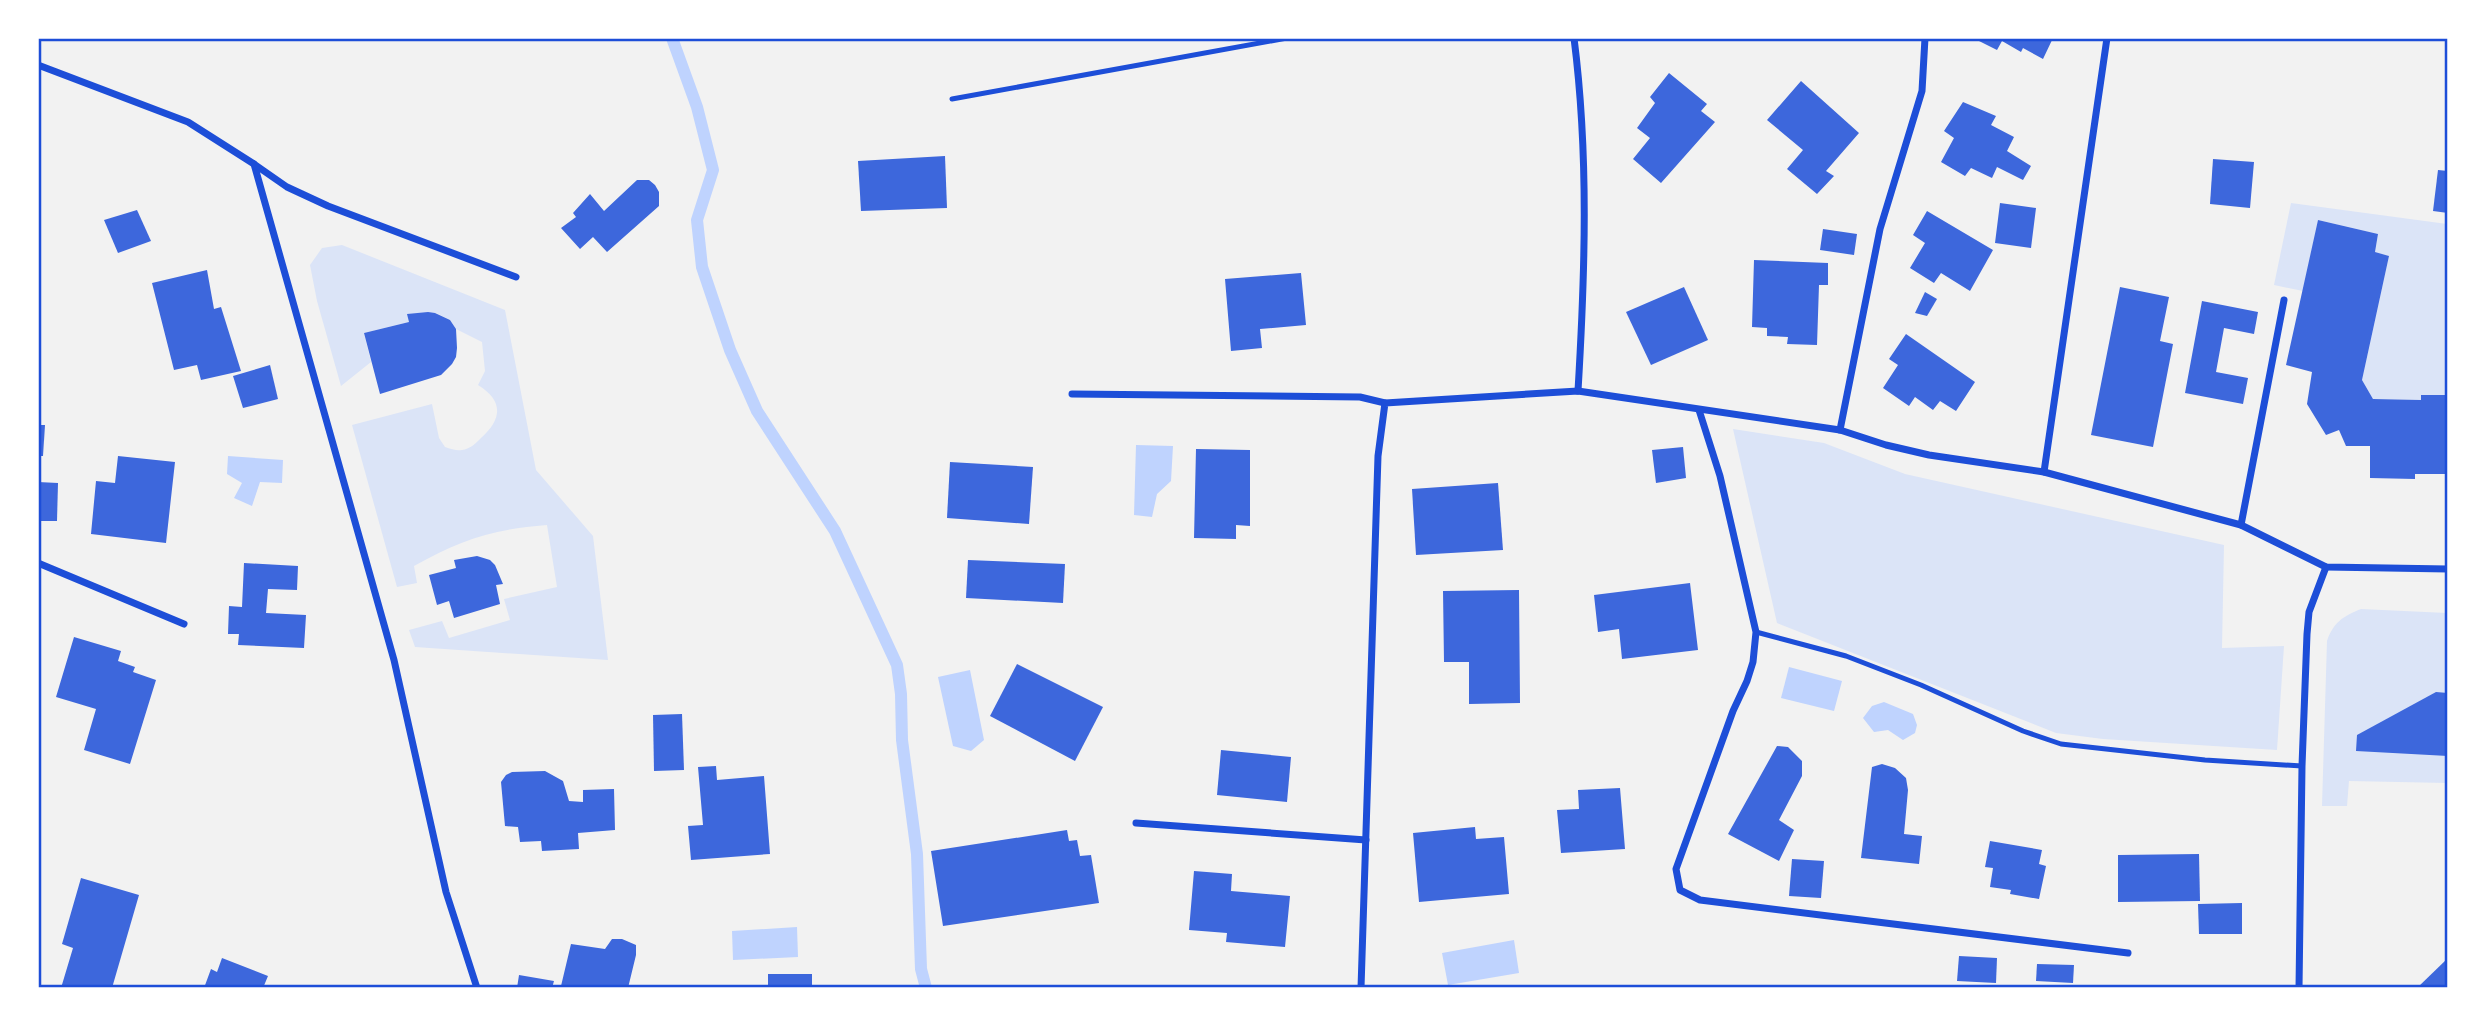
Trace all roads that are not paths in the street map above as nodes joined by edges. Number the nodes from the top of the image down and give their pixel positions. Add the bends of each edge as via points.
1 (1287, 38) edge
2 (1574, 38) edge
3 (1925, 38) edge
4 (2107, 38) edge
5 (38, 65) edge
6 (952, 99) dead end
7 (254, 164) junction
8 (516, 277) dead end
9 (2284, 300) dead end
10 (1577, 391) junction
11 (1072, 394) dead end
12 (1385, 403) junction
13 (1699, 410) junction
14 (1840, 430) junction
15 (2044, 472) junction
16 (2241, 524) junction
17 (38, 563) edge
18 (2326, 567) junction
19 (2448, 569) edge
20 (184, 624) dead end
21 (1756, 632) junction
22 (2302, 766) junction
23 (1136, 822) dead end
24 (1366, 840) junction
25 (2128, 953) dead end
26 (477, 988) edge
27 (1361, 988) edge
28 (2299, 988) edge

1 - 6 lane
2 - 10 street via 1586,228
3 - 14 street via 1922,91 1880,229
4 - 15 street
5 - 7 street via 188,122
7 - 8 street via 287,187 328,206
7 - 26 street via 394,660 446,892
9 - 16 street
10 - 12 street
10 - 13 street
11 - 12 street via 1360,397
12 - 24 street via 1378,456
13 - 14 street
13 - 21 street via 1720,476
14 - 15 street via 1929,455
15 - 16 street
16 - 18 street
17 - 20 street
18 - 19 street
18 - 22 street via 2309,612
21 - 22 lane via 1846,656 2061,744
21 - 25 street via 1753,662 1676,869 1680,890 1700,900
22 - 28 street
23 - 24 street
24 - 27 street

